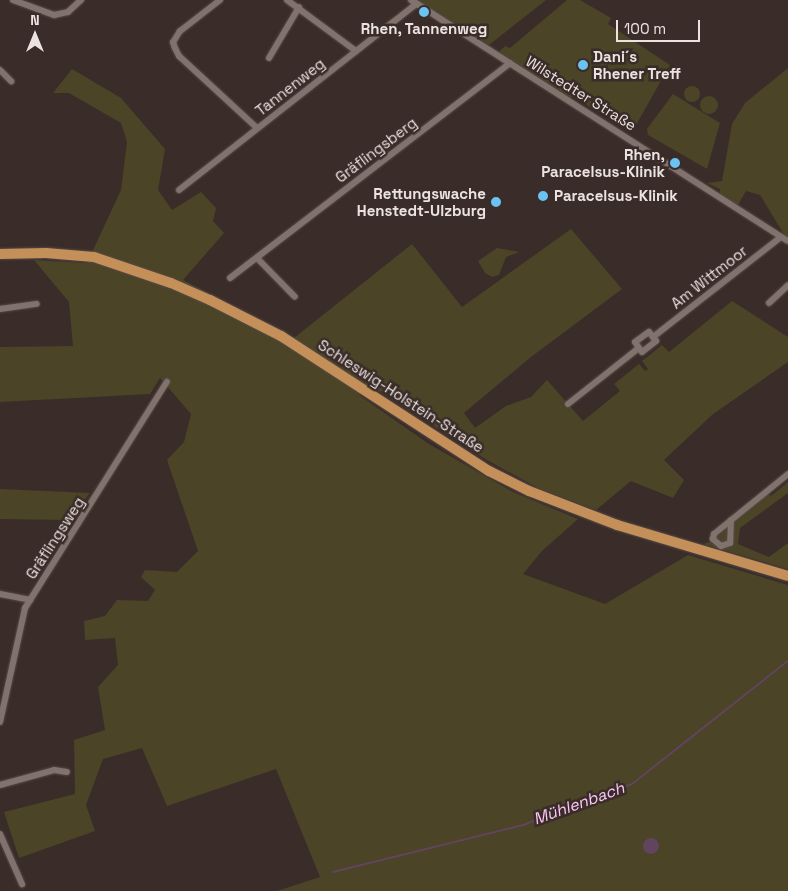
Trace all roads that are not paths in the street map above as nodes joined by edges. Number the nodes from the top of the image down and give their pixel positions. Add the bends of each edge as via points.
1 (13, 0) edge
2 (80, 0) edge
3 (220, 0) edge
4 (287, 0) edge
5 (413, 2) edge
6 (299, 7) junction
7 (356, 51) junction
8 (269, 58) dead end
9 (510, 63) junction
10 (0, 70) edge
11 (12, 81) dead end
12 (257, 128) junction
13 (179, 190) dead end
14 (781, 237) junction
15 (788, 241) edge
16 (0, 254) edge
17 (257, 258) junction
18 (230, 278) dead end
19 (788, 285) edge
20 (295, 297) dead end
21 (769, 303) dead end
22 (37, 304) dead end
23 (0, 309) edge
24 (653, 337) junction
25 (639, 348) junction
26 (167, 382) dead end
27 (568, 404) dead end
28 (788, 474) edge
29 (731, 520) dead end
30 (788, 576) edge
31 (0, 594) edge
32 (30, 600) junction
33 (0, 722) edge
34 (68, 772) dead end
35 (0, 785) edge
36 (0, 834) edge
37 (22, 884) dead end

1 - 2 street via 54,15 68,12
3 - 12 street via 180,31 173,42 174,48 178,56
4 - 6 street
5 - 7 street, Tannenweg
5 - 9 street, Wilstedter Straße
6 - 7 street
6 - 8 street
7 - 12 street, Tannenweg
9 - 14 street, Wilstedter Straße
9 - 17 street, Gräflingsberg
10 - 11 street
12 - 13 street, Tannenweg
14 - 15 street, Wilstedter Straße
14 - 24 street, Am Wittmoor
16 - 30 main road, Schleswig-Holstein-Straße via 80,255 171,283 281,336 489,471 529,491 617,525
17 - 18 street, Gräflingsberg
17 - 20 street
19 - 21 street
22 - 23 street
24 - 25 street, Am Wittmoor via 656,341 642,352
24 - 25 street, Am Wittmoor via 649,332 635,342
25 - 27 street, Am Wittmoor
26 - 32 street, Gräflingsweg
28 - 29 street
31 - 32 street
32 - 33 street, Gräflingsweg via 17,633
34 - 35 street via 54,770
36 - 37 street

